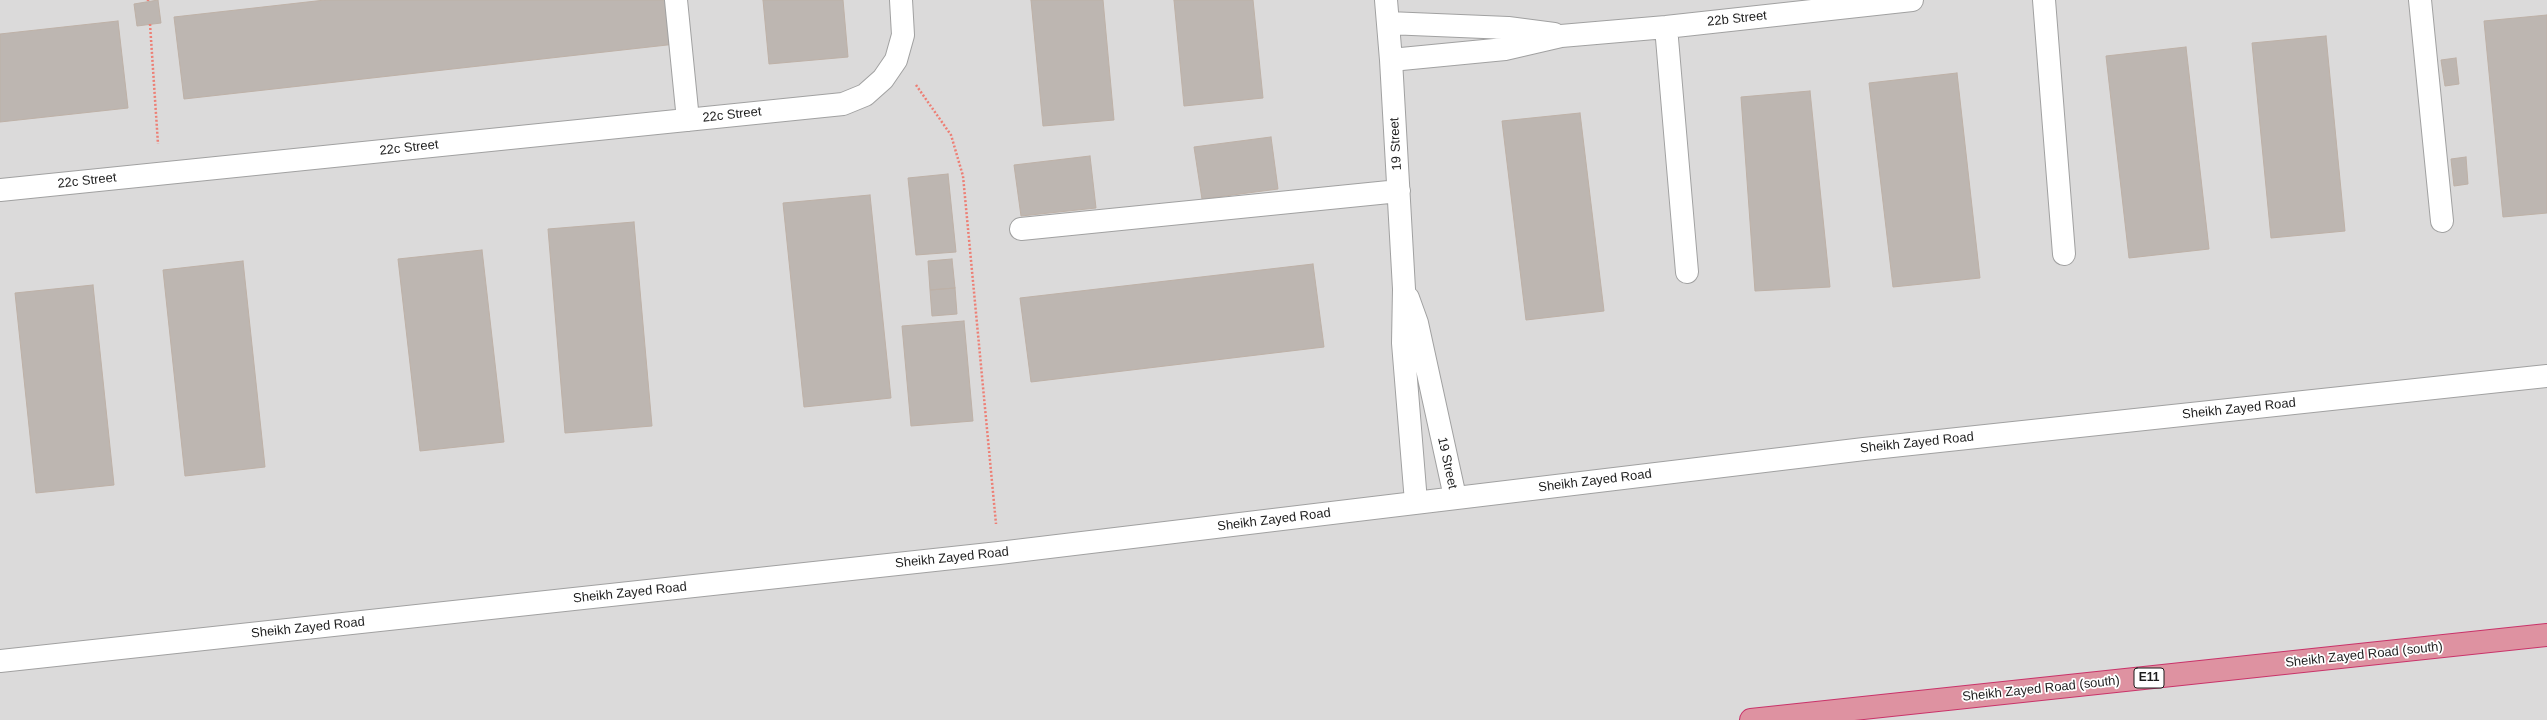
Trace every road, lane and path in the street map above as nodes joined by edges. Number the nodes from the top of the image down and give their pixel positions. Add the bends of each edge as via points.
1 (676, 0) edge
2 (901, 0) edge
3 (1386, 0) edge
4 (1912, 0) edge
5 (2044, 0) edge
6 (2420, 0) edge
7 (1388, 23) junction
8 (150, 24) dead end
9 (1666, 27) junction
10 (1561, 36) junction
11 (896, 60) junction
12 (1391, 60) junction
13 (688, 120) junction
14 (160, 173) junction
15 (0, 190) edge
16 (1399, 191) junction
17 (2442, 221) dead end
18 (1021, 229) dead end
19 (2064, 254) dead end
20 (1687, 272) dead end
21 (1404, 289) junction
22 (2547, 376) edge
23 (1455, 497) junction
24 (1416, 502) junction
25 (999, 553) junction
26 (2547, 635) edge
27 (0, 661) edge
28 (1751, 720) edge

1 - 13 street
2 - 11 street, 22c Street via 903,35
3 - 7 street, 19 Street
4 - 9 street, 22b Street
5 - 19 street
6 - 17 street
7 - 10 street, 22b Street via 1508,28
7 - 12 street, 19 Street
8 - 14 path
9 - 10 street, 22b Street
9 - 20 street
10 - 12 street, 22b Street via 1505,49
11 - 13 street, 22c Street via 883,80 865,95 843,104
11 - 25 path via 926,97 951,135 963,176
12 - 16 street, 19 Street
13 - 14 street, 22c Street
14 - 15 street, 22c Street
16 - 18 street
16 - 21 street, 19 Street
21 - 23 street, 19 Street via 1418,323
21 - 24 street, 19 Street via 1403,343
22 - 23 street, Sheikh Zayed Road via 1864,449
23 - 24 street, Sheikh Zayed Road
24 - 25 street, Sheikh Zayed Road
25 - 27 street, Sheikh Zayed Road
26 - 28 highway, Sheikh Zayed Road (south) / E11

